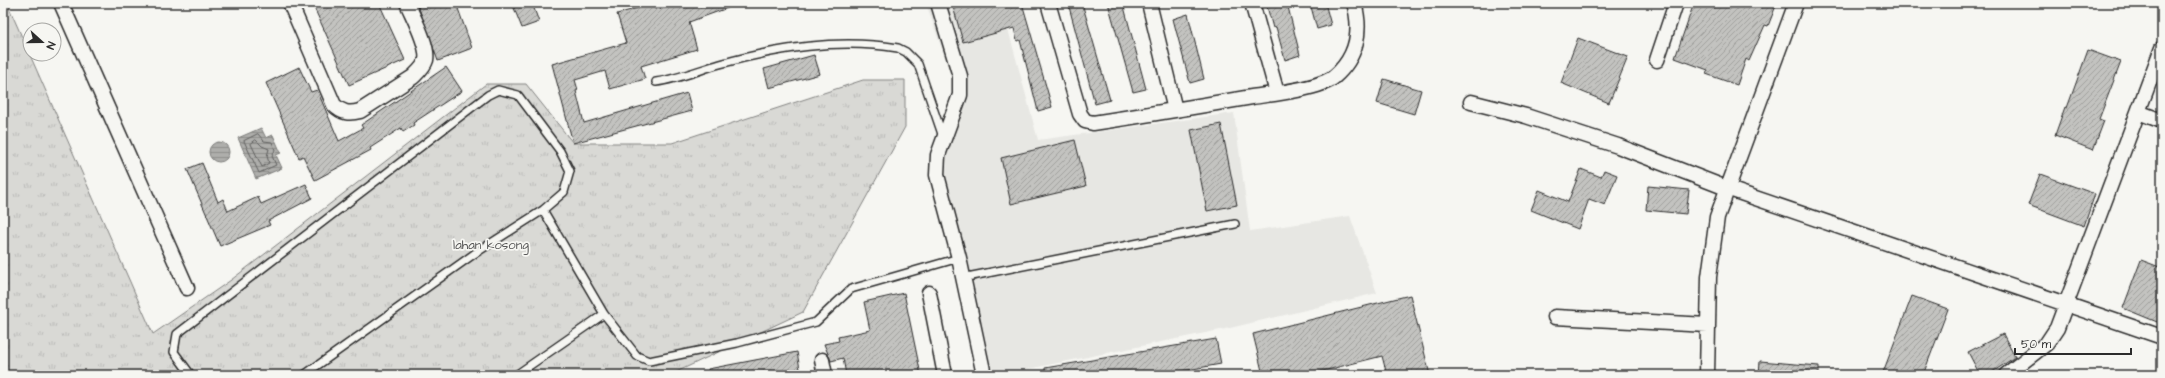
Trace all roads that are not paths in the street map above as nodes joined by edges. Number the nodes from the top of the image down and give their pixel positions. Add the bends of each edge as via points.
1 (61, 3) edge
2 (290, 3) edge
3 (407, 3) edge
4 (938, 3) edge
5 (1048, 3) edge
6 (1149, 3) edge
7 (1252, 3) edge
8 (1354, 3) edge
9 (1676, 3) edge
10 (1796, 3) edge
11 (2162, 48) edge
12 (1657, 60) dead end
13 (656, 82) dead end
14 (1277, 93) junction
15 (1471, 102) dead end
16 (1175, 110) junction
17 (2138, 112) junction
18 (2162, 121) edge
19 (944, 140) junction
20 (1729, 189) junction
21 (543, 210) junction
22 (1235, 224) dead end
23 (959, 258) junction
24 (962, 278) junction
25 (187, 288) dead end
26 (929, 293) dead end
27 (2066, 304) junction
28 (604, 314) junction
29 (1555, 317) dead end
30 (1708, 325) junction
31 (2162, 337) edge
32 (822, 360) dead end
33 (191, 375) edge
34 (304, 375) edge
35 (516, 375) edge
36 (825, 375) edge
37 (945, 375) edge
38 (984, 375) edge
39 (1707, 375) edge
40 (2006, 375) edge

1 - 25 street
2 - 3 street via 334,105 351,114 360,111 412,77 426,60 426,50
4 - 19 street via 960,76 960,94
5 - 16 street via 1080,114 1085,121 1093,123
6 - 16 street
7 - 14 street
8 - 14 street via 1358,40 1348,62 1333,78
9 - 12 street
10 - 20 street
11 - 17 street
13 - 19 lane via 787,49 831,43 898,48 918,64
14 - 16 street
15 - 20 street via 1526,116 1618,146
17 - 18 street
17 - 27 street
19 - 23 street via 938,155 937,175
20 - 27 street
20 - 30 street via 1717,217 1712,245
21 - 28 lane
21 - 33 lane via 564,192 570,171 560,151 518,95 498,90 488,95 176,334 174,352
21 - 34 lane via 474,254
22 - 24 lane
23 - 24 street
23 - 28 lane via 851,289 816,322 737,343 649,361 637,356
24 - 38 street
26 - 37 street
27 - 31 street
27 - 40 street via 2057,328 2047,343
28 - 35 lane
29 - 30 street
30 - 39 street
32 - 36 street

